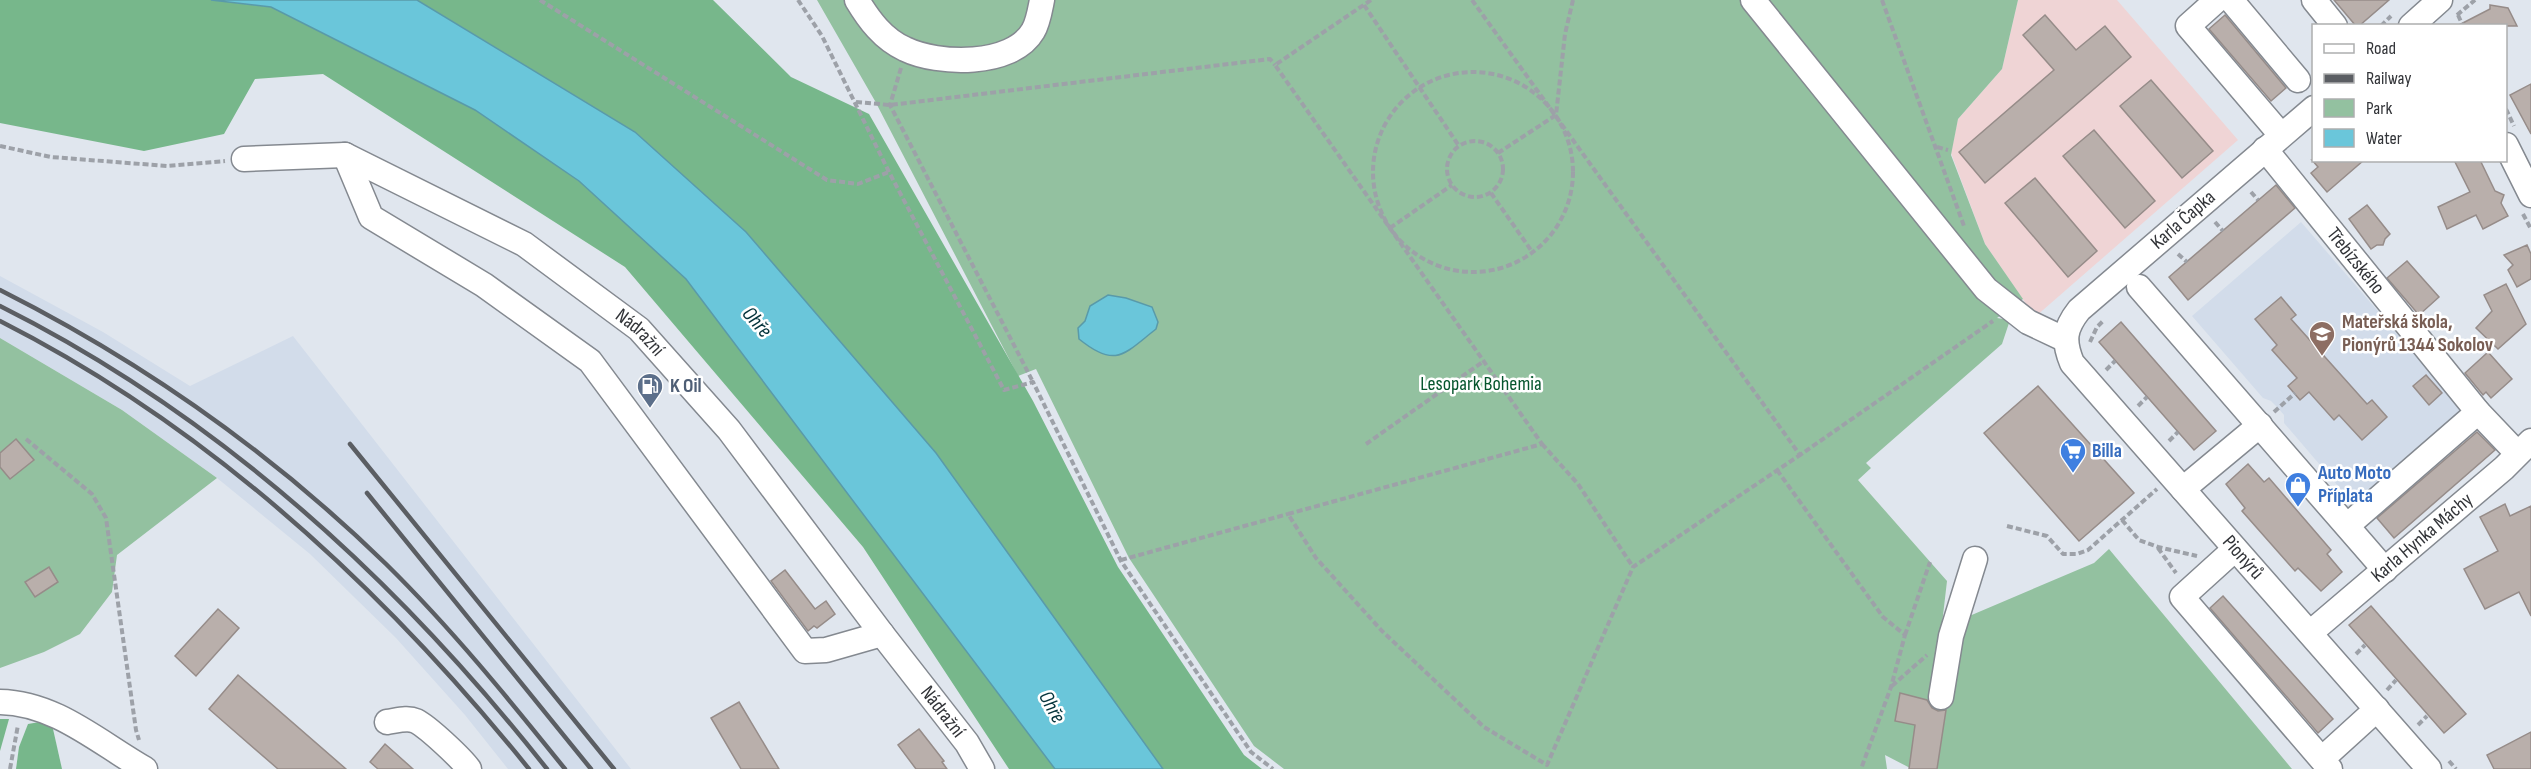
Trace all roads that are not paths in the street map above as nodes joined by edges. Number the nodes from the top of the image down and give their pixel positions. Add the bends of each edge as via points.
1 (857, 0) edge
2 (1042, 0) edge
3 (1753, 0) edge
4 (2217, 0) edge
5 (2231, 0) edge
6 (2314, 0) edge
7 (2441, 9) edge
8 (2333, 24) edge
9 (2415, 24) edge
10 (2298, 80) dead end
11 (2312, 109) edge
12 (2273, 142) junction
13 (2507, 149) edge
14 (345, 155) junction
15 (244, 159) road end
16 (2531, 195) edge
17 (2139, 287) dead end
18 (2066, 340) junction
19 (2478, 412) junction
20 (2260, 425) junction
21 (2524, 447) edge
22 (2172, 488) junction
23 (2348, 525) junction
24 (2228, 555) junction
25 (1975, 558) dead end
26 (2385, 570) junction
27 (2310, 633) junction
28 (882, 634) junction
29 (1941, 697) dead end
30 (2382, 700) junction
31 (0, 702) edge
32 (387, 722) dead end
33 (144, 759) edge
34 (2326, 764) edge
35 (469, 769) edge
36 (982, 769) edge
37 (2429, 769) edge

1 - 2 street via 870,21 906,50 966,60 1001,55 1020,46 1034,30
3 - 18 street via 1986,289 2028,322
4 - 12 street, Třebízského via 2188,26
5 - 10 street
6 - 8 street
7 - 9 street
11 - 12 street, Karla Čapka
12 - 18 street, Karla Čapka via 2079,310 2069,323
12 - 19 street, Třebízského
13 - 16 street
14 - 15 street, Nádražní
14 - 28 street, Nádražní via 524,244 639,329 729,430
14 - 28 street via 371,217 483,285 590,361 805,651 826,650
17 - 20 street
18 - 22 street, Pionýrů via 2072,363
19 - 21 street, Třebízského
19 - 23 street
20 - 22 street
20 - 23 street
21 - 26 street, Karla Hynka Máchy
22 - 24 street, Pionýrů
23 - 26 street
24 - 27 street, Pionýrů
24 - 34 street via 2182,597
25 - 29 street via 1951,636
26 - 27 street, Karla Hynka Máchy
27 - 30 street, Pionýrů
28 - 36 street, Nádražní
30 - 34 street
30 - 37 street, Pionýrů
31 - 33 street via 52,713
32 - 35 street via 415,721

